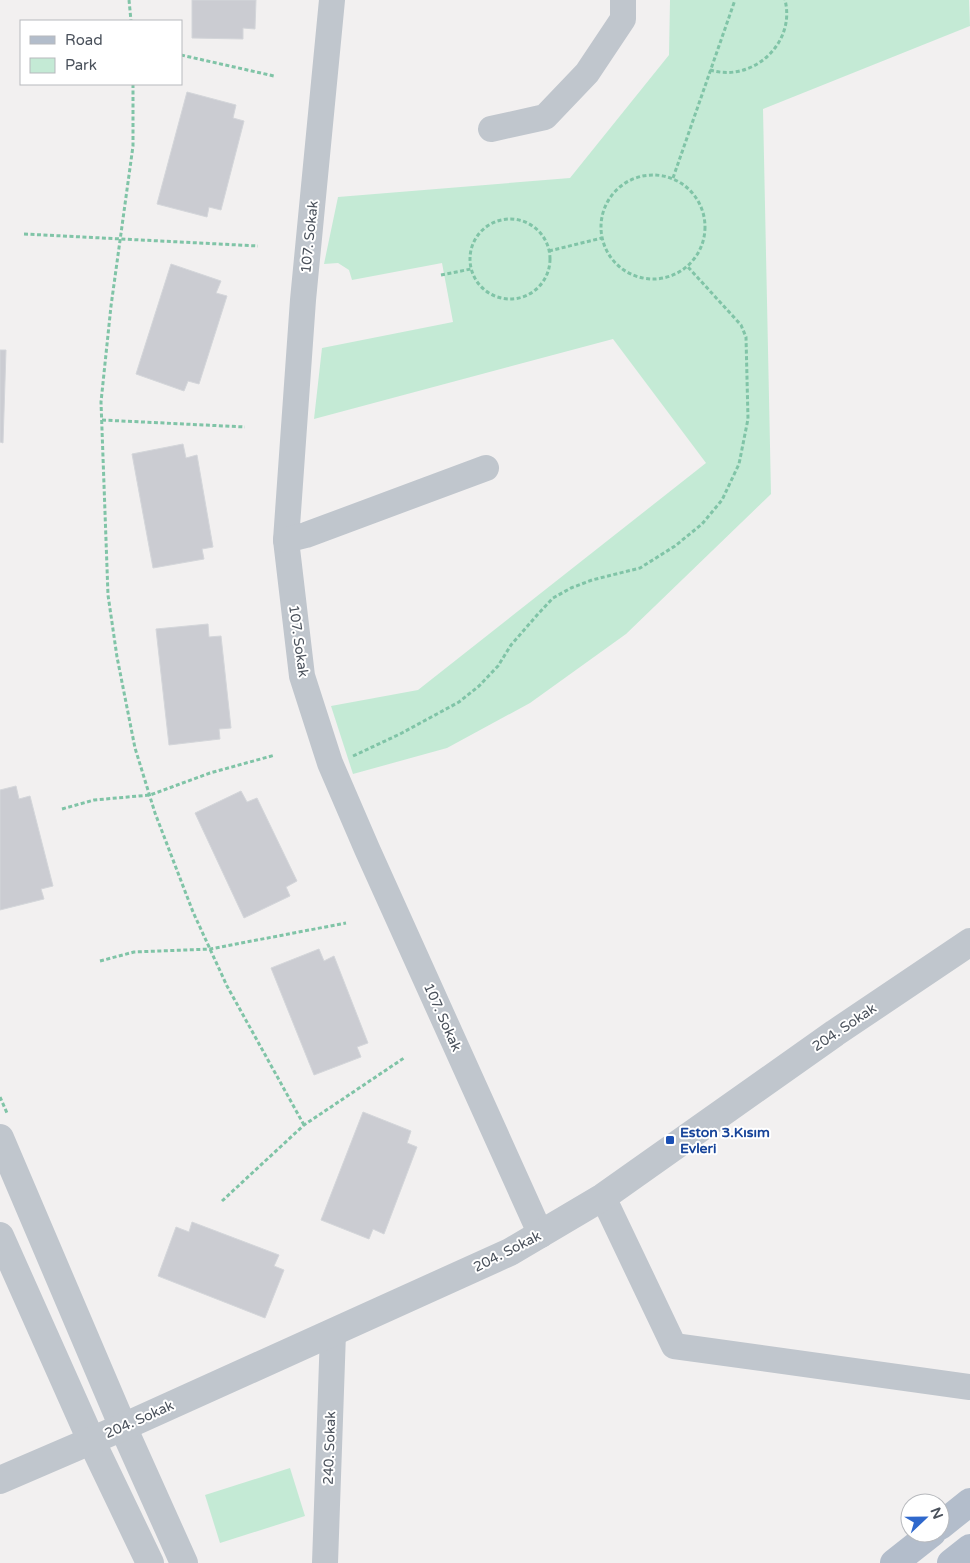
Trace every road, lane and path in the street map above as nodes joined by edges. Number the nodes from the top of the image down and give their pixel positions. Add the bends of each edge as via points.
1 (129, 0) edge
2 (332, 0) edge
3 (624, 0) edge
4 (735, 0) edge
5 (785, 0) edge
6 (131, 20) edge
7 (182, 55) edge
8 (710, 70) junction
9 (274, 76) dead end
10 (133, 85) edge
11 (490, 128) dead end
12 (673, 178) junction
13 (24, 234) dead end
14 (602, 238) junction
15 (121, 239) junction
16 (258, 246) dead end
17 (549, 251) junction
18 (688, 266) junction
19 (471, 269) junction
20 (441, 275) dead end
21 (102, 420) junction
22 (245, 427) dead end
23 (486, 468) dead end
24 (286, 540) junction
25 (275, 755) dead end
26 (330, 763) junction
27 (150, 795) junction
28 (62, 809) dead end
29 (346, 923) dead end
30 (970, 942) edge
31 (210, 949) junction
32 (100, 960) dead end
33 (404, 1058) dead end
34 (304, 1125) junction
35 (0, 1138) edge
36 (603, 1197) junction
37 (222, 1200) dead end
38 (541, 1235) junction
39 (0, 1236) edge
40 (333, 1333) junction
41 (970, 1387) edge
42 (123, 1427) junction
43 (92, 1440) junction
44 (0, 1480) edge
45 (970, 1502) edge
46 (950, 1518) edge
47 (919, 1543) edge
48 (970, 1548) edge
49 (150, 1563) edge
50 (184, 1563) edge
51 (325, 1563) edge
52 (894, 1563) edge
53 (951, 1563) edge

1 - 6 path
2 - 24 street, 107. Sokak via 302,300
3 - 11 street via 623,18 587,73 545,117
4 - 8 path
5 - 8 path via 787,20 784,33 764,59 752,68 738,72
7 - 9 path
8 - 12 path
10 - 15 path via 133,146
12 - 14 path via 655,174 637,177 621,185 609,198 602,215
12 - 18 path via 698,199 704,215 706,232 702,248
13 - 15 path
14 - 17 path
14 - 18 path via 616,266 632,276 648,280 665,279
15 - 16 path
15 - 21 path via 105,360
17 - 19 path via 550,264 545,278 536,289 511,299 497,297 485,290
17 - 19 path via 537,229 514,218 502,219 480,231 473,242
18 - 26 path via 741,325 746,336 748,419 739,464 722,500 702,524 640,568 592,580 553,598 512,644 498,666 459,702 400,734
19 - 20 path
21 - 22 path
21 - 27 path via 108,595 136,748
23 - 24 street
24 - 26 street, 107. Sokak via 302,676
25 - 27 path via 210,772
26 - 38 street, 107. Sokak
27 - 28 path via 94,800
27 - 31 path via 192,912
29 - 31 path
30 - 36 street, 204. Sokak
31 - 32 path via 134,952
31 - 34 path
33 - 34 path
34 - 37 path
35 - 42 street
36 - 38 street, 204. Sokak
36 - 41 street via 674,1346
38 - 40 street, 204. Sokak
39 - 43 street
40 - 42 street, 204. Sokak
40 - 51 street, 240. Sokak
42 - 43 street, 204. Sokak
42 - 50 street
43 - 44 street, 204. Sokak
43 - 49 street
45 - 46 main road
47 - 52 main road
48 - 53 main road

